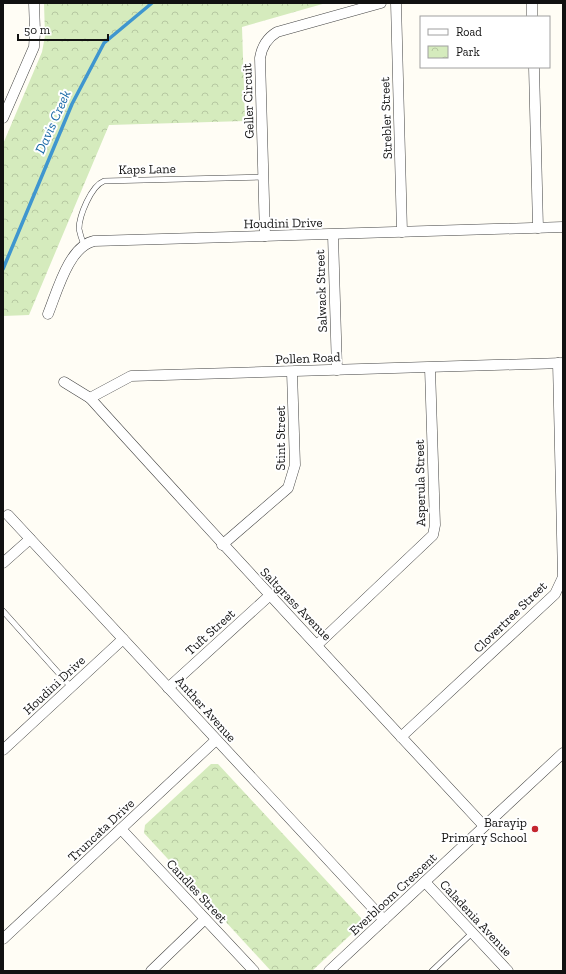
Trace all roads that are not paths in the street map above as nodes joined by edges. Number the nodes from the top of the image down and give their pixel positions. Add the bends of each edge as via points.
1 (34, 3) edge
2 (381, 3) edge
3 (396, 3) edge
4 (532, 3) edge
5 (532, 16) edge
6 (534, 68) edge
7 (3, 118) edge
8 (264, 177) junction
9 (563, 227) edge
10 (538, 228) junction
11 (402, 232) junction
12 (333, 235) junction
13 (265, 236) junction
14 (84, 244) junction
15 (48, 314) dead end
16 (560, 363) edge
17 (430, 368) junction
18 (337, 370) junction
19 (292, 372) junction
20 (64, 382) dead end
21 (90, 398) junction
22 (8, 515) dead end
23 (30, 539) junction
24 (222, 545) junction
25 (3, 563) edge
26 (269, 596) junction
27 (3, 611) edge
28 (123, 639) junction
29 (317, 645) junction
30 (71, 687) junction
31 (168, 688) junction
32 (401, 736) junction
33 (216, 740) junction
34 (3, 750) edge
35 (563, 753) edge
36 (484, 826) junction
37 (121, 829) junction
38 (425, 882) junction
39 (205, 919) junction
40 (384, 920) junction
41 (472, 933) junction
42 (3, 939) edge
43 (332, 970) edge
44 (151, 971) edge
45 (254, 971) edge
46 (432, 971) edge
47 (508, 971) edge

1 - 7 street via 34,47
2 - 8 street, Geller Circuit via 277,32 265,42 260,58
3 - 11 street, Strebler Street
4 - 5 street
6 - 10 street
8 - 13 street, Geller Circuit
8 - 14 lane, Kaps Lane via 97,183 91,191 80,223 79,231
9 - 10 street, Houdini Drive
10 - 11 street, Houdini Drive
11 - 12 street, Houdini Drive
12 - 13 street, Houdini Drive
12 - 18 street, Salwack Street
13 - 14 street, Houdini Drive via 94,241
14 - 15 street via 72,258
16 - 17 street, Pollen Road
16 - 32 street, Clovertree Street via 563,577 560,585 555,594
17 - 18 street, Pollen Road
17 - 29 street, Asperula Street via 435,525 433,535
18 - 19 street, Pollen Road
19 - 21 street, Pollen Road via 131,376
19 - 24 street, Stint Street via 295,464 288,488
20 - 21 street
21 - 24 street, Saltgrass Avenue
22 - 23 street, Anther Avenue
23 - 25 street
23 - 28 street, Anther Avenue
24 - 26 street, Saltgrass Avenue
26 - 29 street, Saltgrass Avenue
26 - 31 street, Tuft Street
27 - 30 lane
28 - 30 street, Houdini Drive
28 - 31 street, Anther Avenue
29 - 32 street, Saltgrass Avenue
30 - 34 street, Houdini Drive
31 - 33 street, Anther Avenue
32 - 36 street, Saltgrass Avenue
33 - 37 street, Truncata Drive
33 - 40 street, Anther Avenue
35 - 36 street, Everbloom Crescent
36 - 38 street, Everbloom Crescent
37 - 39 street, Candles Street
37 - 42 street, Truncata Drive
38 - 40 street, Everbloom Crescent
38 - 41 street, Caladenia Avenue
39 - 44 street
39 - 45 street, Candles Street
40 - 43 street, Everbloom Crescent
41 - 46 lane
41 - 47 street, Caladenia Avenue

